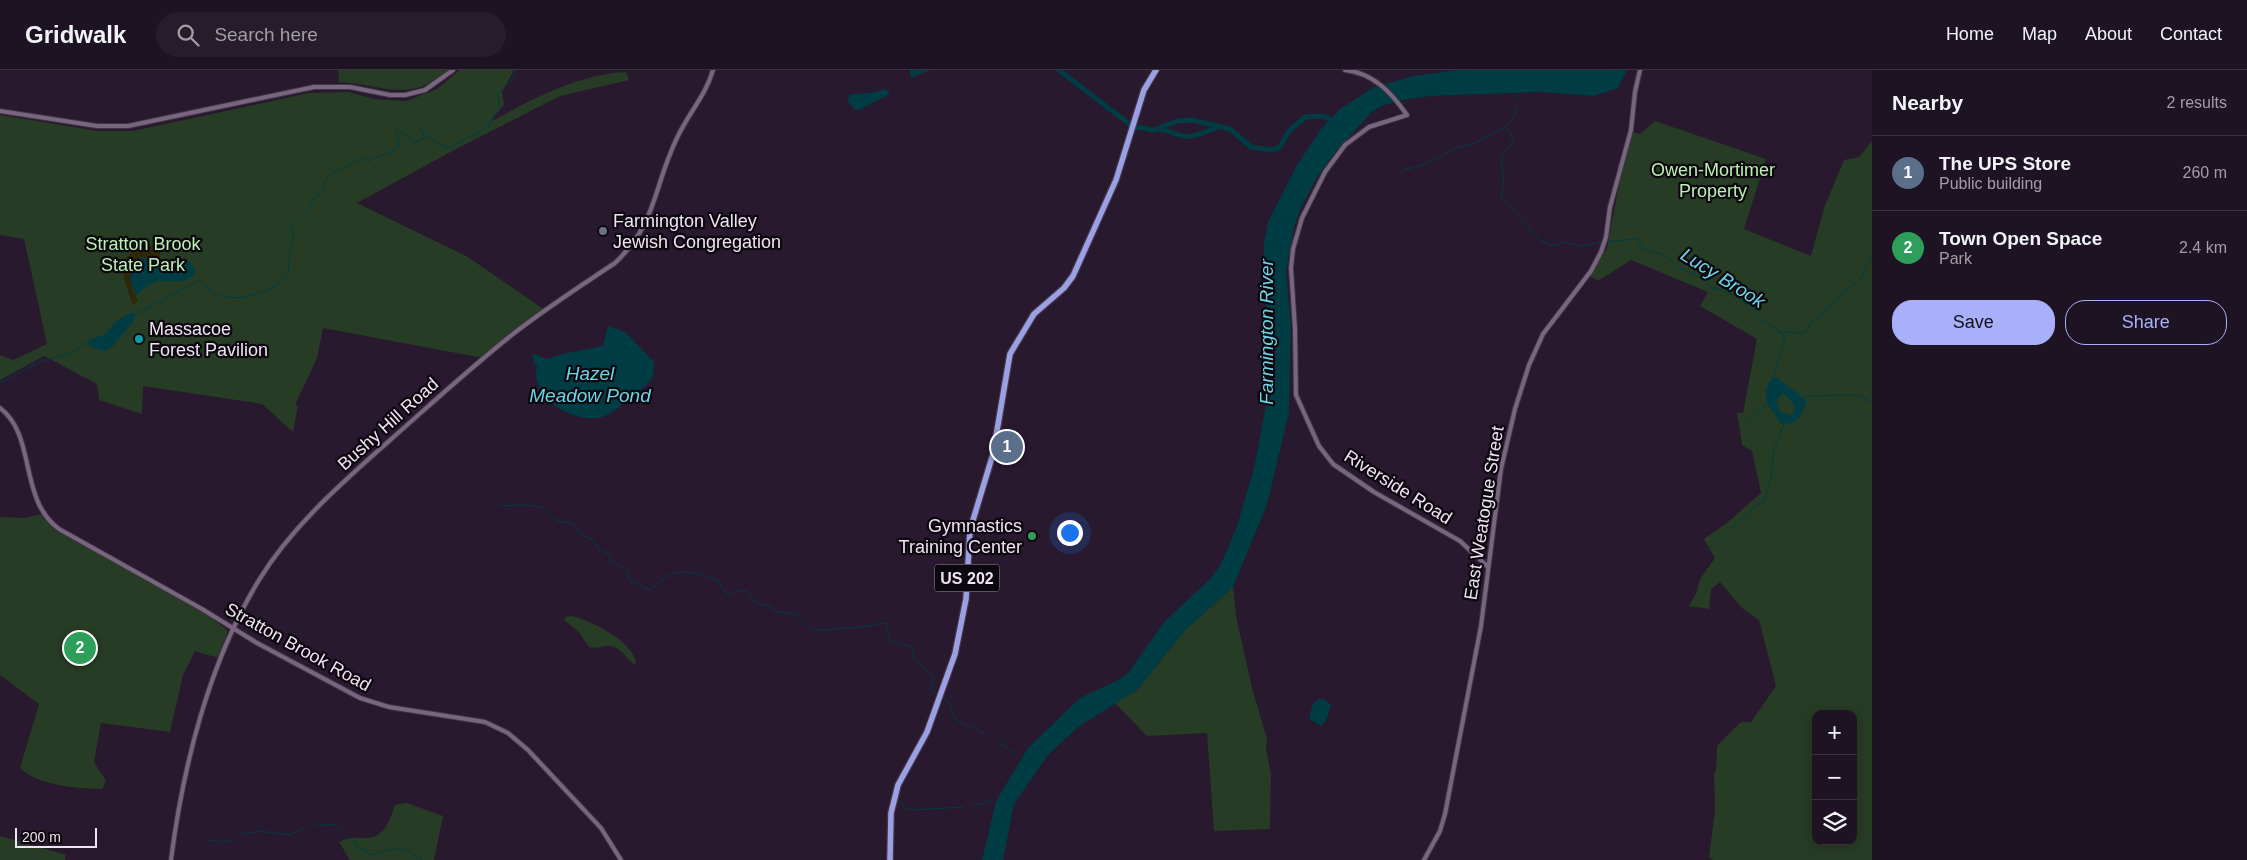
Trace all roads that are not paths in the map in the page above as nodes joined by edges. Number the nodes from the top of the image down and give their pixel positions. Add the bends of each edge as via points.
1 (453, 70) edge
2 (713, 70) edge
3 (1156, 70) edge
4 (1345, 70) edge
5 (1640, 70) edge
6 (0, 111) edge
7 (0, 408) edge
8 (1488, 567) junction
9 (234, 630) junction
10 (171, 860) edge
11 (621, 860) edge
12 (890, 860) edge
13 (1424, 860) edge

1 - 6 street via 433,86 417,93 390,95 350,87 314,87 128,126 97,126
2 - 9 street, Bushy Hill Road via 674,144 647,223 627,251 615,263 512,335 333,492 259,580
3 - 12 highway, US 202 via 1144,90 1116,180 1073,276 1031,318 1010,354 993,454 970,531 966,599 955,654 927,732 898,785 891,813
4 - 8 street, Riverside Road via 1363,74 1380,84 1407,115 1369,127 1345,146 1326,172 1302,218 1291,268 1296,395 1319,446 1333,464 1460,541
5 - 8 street, East Weatogue Street via 1631,130 1601,252 1543,334 1528,365 1516,403 1502,459
7 - 9 street, Stratton Brook Road via 18,433 33,490 42,510 54,525
8 - 13 street, East Weatogue Street via 1481,626 1445,814 1440,831
9 - 10 street, Bushy Hill Road via 214,677 186,768
9 - 11 street, Stratton Brook Road via 368,702 477,720 498,727 528,750 601,828

